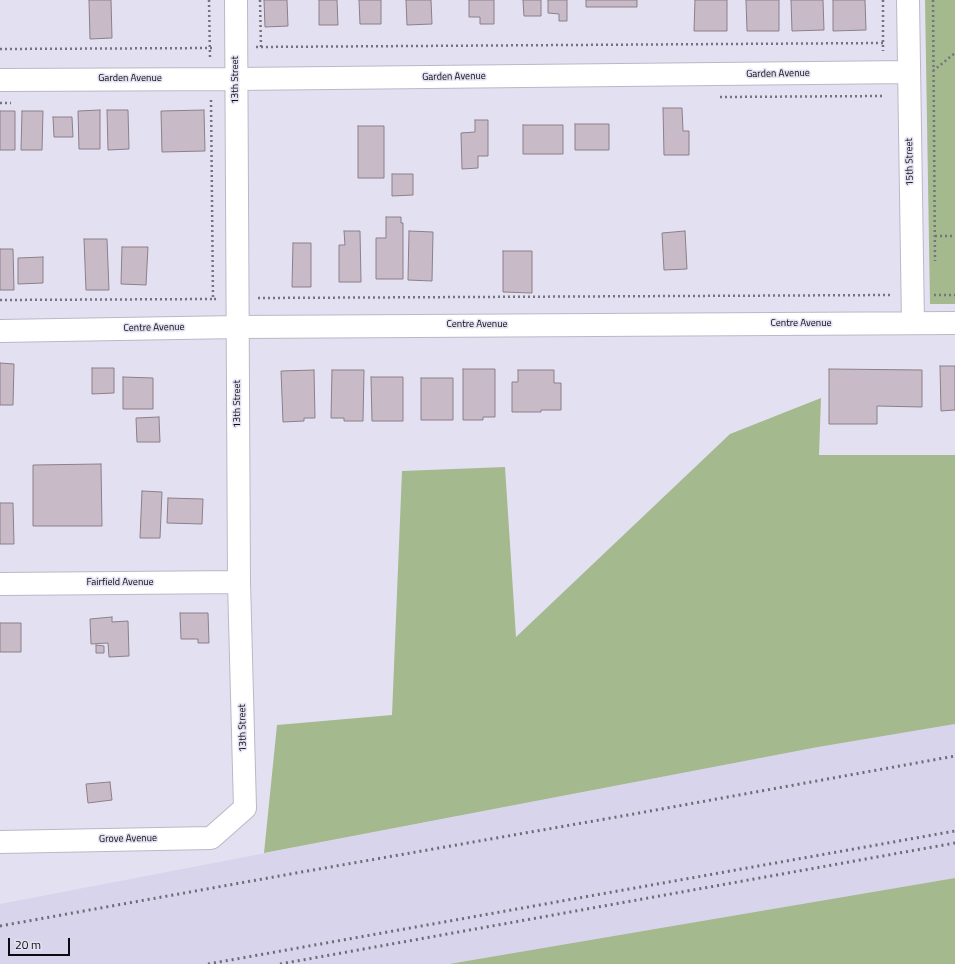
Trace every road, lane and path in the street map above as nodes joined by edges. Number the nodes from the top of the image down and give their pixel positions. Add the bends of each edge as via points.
1 (236, 0) edge
2 (260, 0) edge
3 (908, 0) edge
4 (933, 0) edge
5 (883, 43) dead end
6 (236, 47) junction
7 (261, 47) junction
8 (0, 49) edge
9 (955, 53) edge
10 (934, 71) junction
11 (909, 72) junction
12 (236, 79) junction
13 (0, 80) edge
14 (935, 236) junction
15 (955, 236) edge
16 (936, 266) dead end
17 (912, 295) junction
18 (955, 295) edge
19 (252, 298) dead end
20 (212, 299) dead end
21 (0, 300) edge
22 (913, 323) junction
23 (955, 323) edge
24 (238, 327) junction
25 (0, 331) edge
26 (239, 582) junction
27 (0, 584) edge
28 (245, 808) joint
29 (0, 842) edge

1 - 6 street, 13th Street
2 - 7 path
3 - 11 street, 15th Street
4 - 10 path
5 - 7 path
6 - 7 path
6 - 8 path
6 - 12 street, 13th Street
9 - 10 path
10 - 11 path
10 - 14 path
11 - 12 street, Garden Avenue
11 - 17 street, 15th Street
12 - 13 street, Garden Avenue
12 - 24 street, 13th Street
14 - 15 path
14 - 16 path
17 - 18 path
17 - 19 path
17 - 22 street, 15th Street
20 - 21 path
22 - 23 street, Centre Avenue
22 - 24 street, Centre Avenue
24 - 25 street, Centre Avenue
24 - 26 street, 13th Street
26 - 27 street, Fairfield Avenue
26 - 28 street, 13th Street
28 - 29 street, Grove Avenue via 211,838

